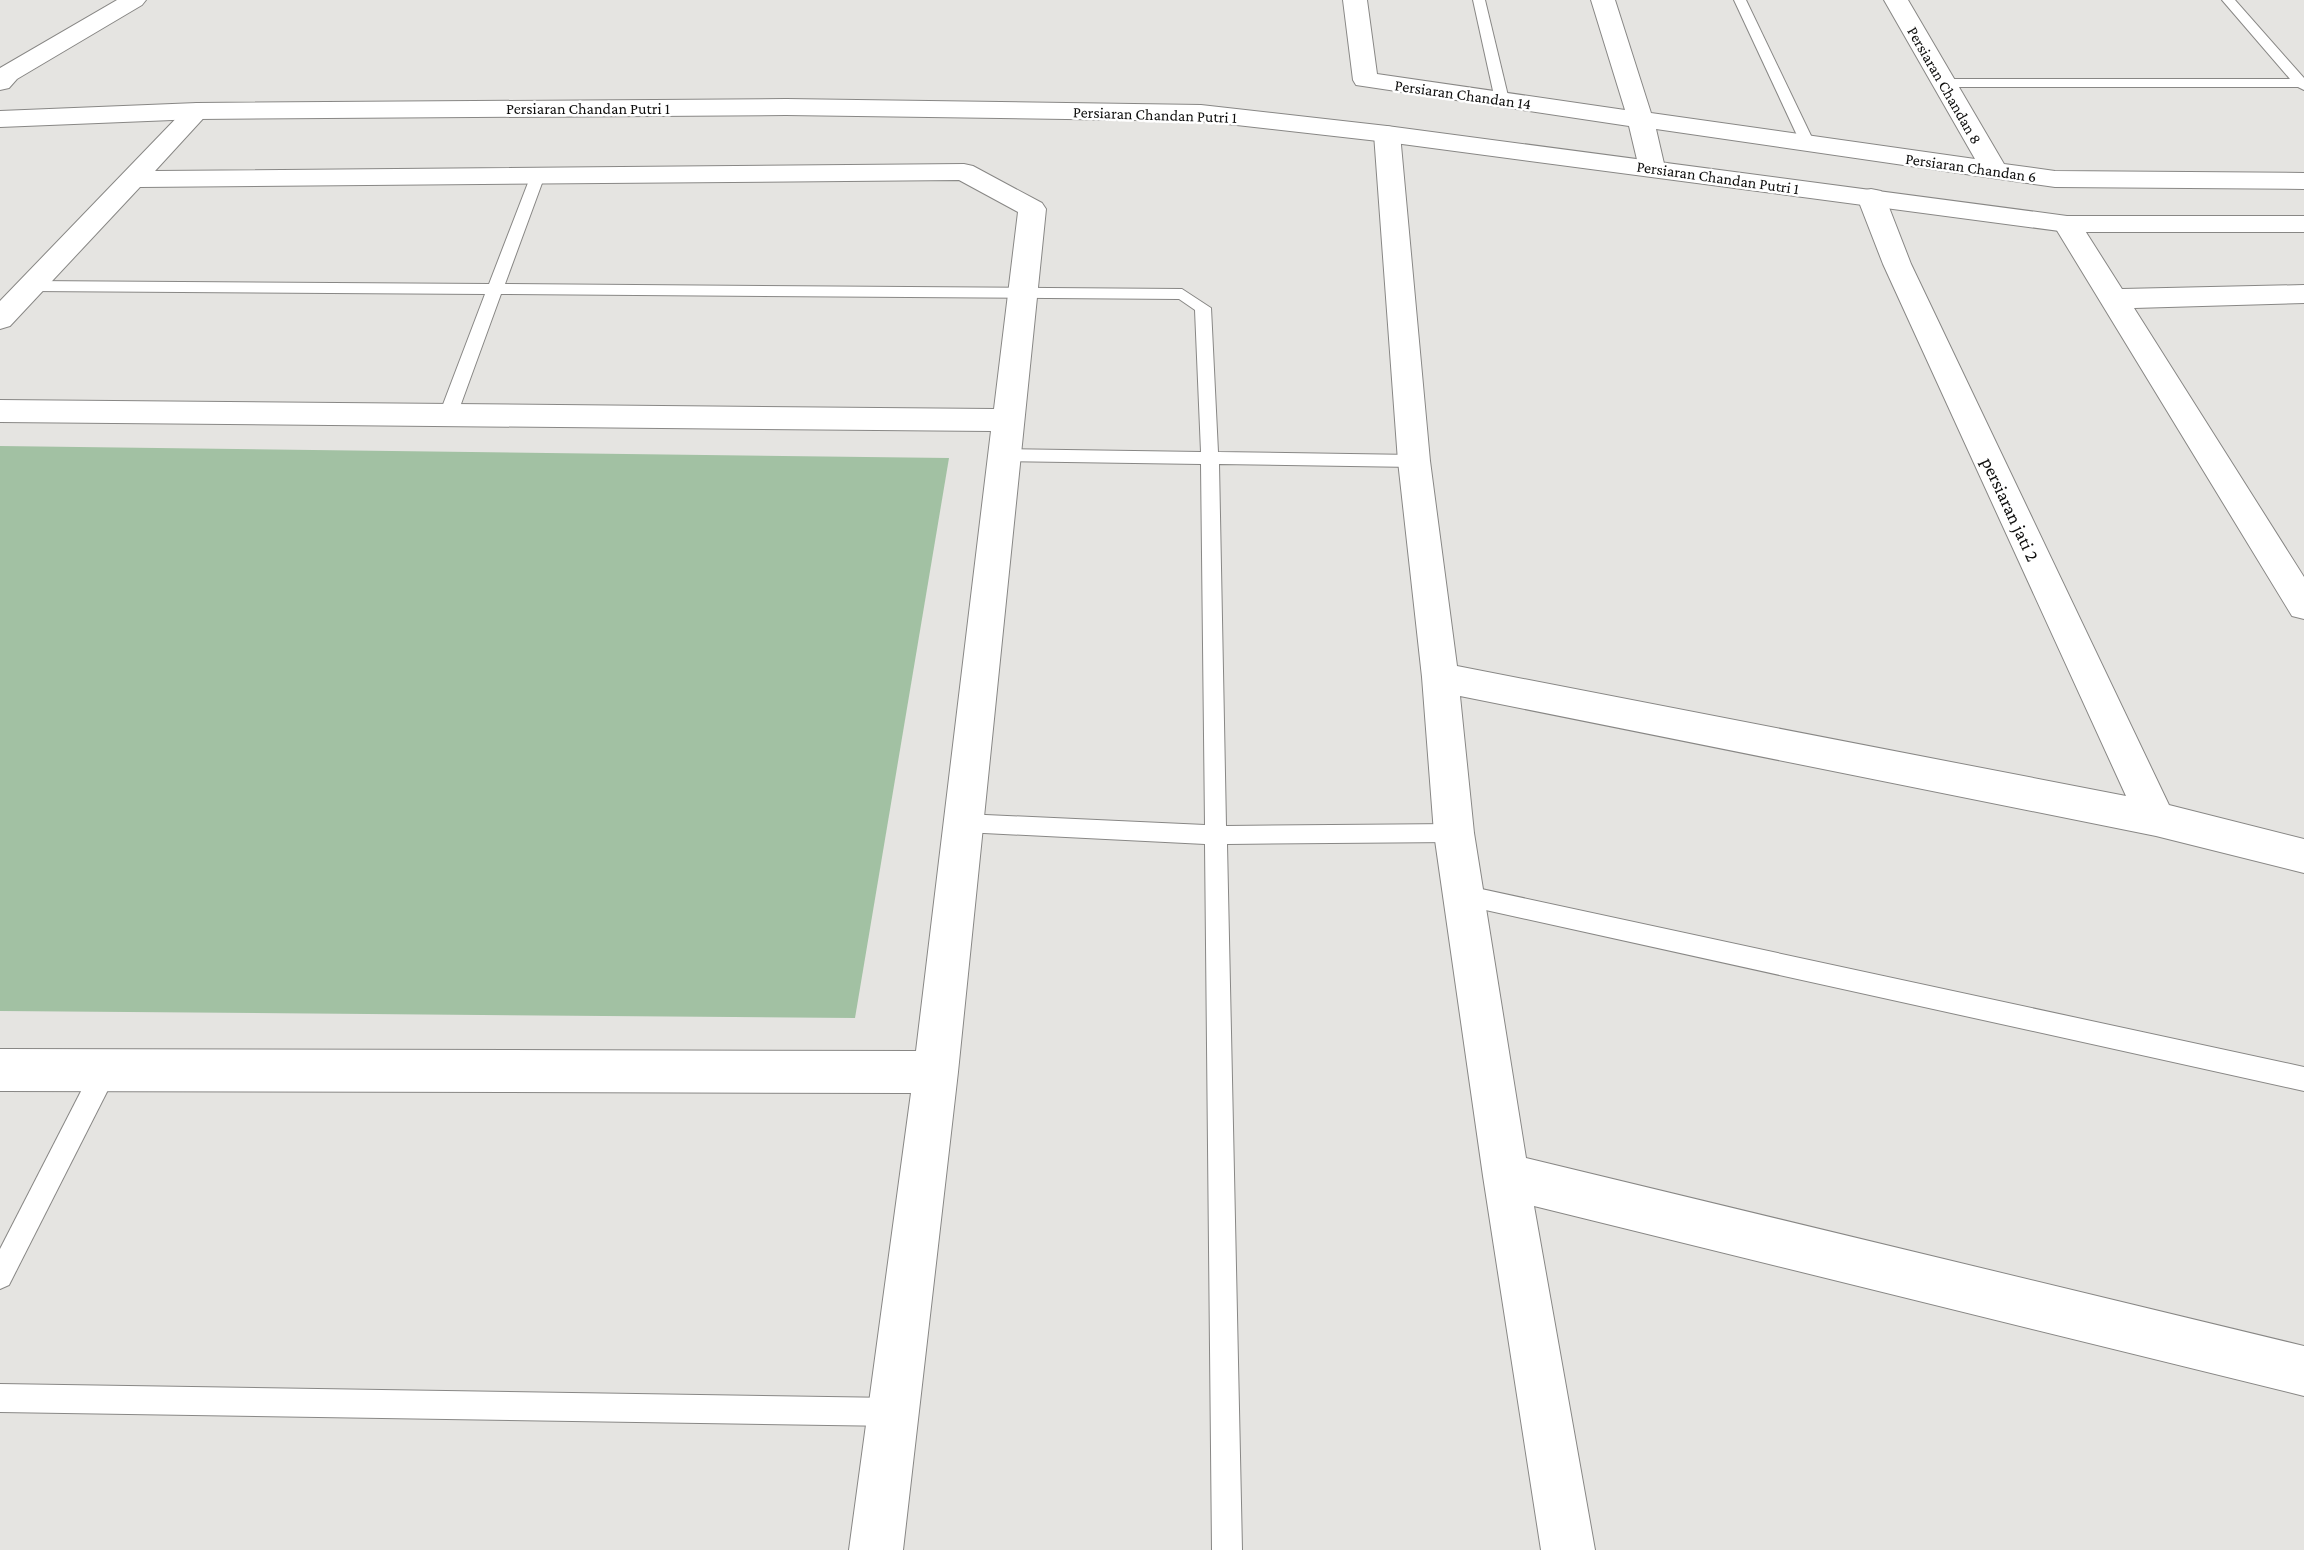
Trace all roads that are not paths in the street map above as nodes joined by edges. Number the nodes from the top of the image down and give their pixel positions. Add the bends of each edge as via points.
1 (134, 0) edge
2 (1355, 0) edge
3 (1479, 0) edge
4 (1603, 0) edge
5 (1740, 0) edge
6 (1896, 0) edge
7 (2228, 0) edge
8 (0, 83) edge
9 (1944, 83) junction
10 (2303, 84) edge
11 (1502, 100) junction
12 (197, 111) junction
13 (0, 119) edge
14 (1641, 121) junction
15 (1387, 134) junction
16 (1808, 144) junction
17 (1652, 168) junction
18 (1994, 170) junction
19 (538, 175) junction
20 (130, 179) junction
21 (2304, 181) edge
22 (1871, 198) junction
23 (2067, 223) junction
24 (2304, 224) edge
25 (31, 286) junction
26 (495, 288) junction
27 (1024, 292) junction
28 (2300, 298) edge
29 (2114, 299) junction
30 (0, 319) edge
31 (0, 411) edge
32 (448, 415) junction
33 (1009, 438) junction
34 (1210, 458) junction
35 (1414, 461) junction
36 (2304, 607) edge
37 (1440, 677) junction
38 (2155, 819) junction
39 (964, 823) junction
40 (1454, 833) junction
41 (1216, 835) junction
42 (2304, 856) edge
43 (1463, 895) junction
44 (0, 1070) edge
45 (105, 1070) junction
46 (936, 1072) junction
47 (2304, 1079) edge
48 (1506, 1176) junction
49 (0, 1276) edge
50 (2304, 1371) edge
51 (0, 1398) edge
52 (894, 1412) junction
53 (876, 1550) edge
54 (1227, 1550) edge
55 (1568, 1550) edge

1 - 8 street via 74,33
2 - 11 street, Persiaran Chandan 14 via 1365,80
3 - 11 lane
4 - 14 street
5 - 16 lane
6 - 9 street, Persiaran Chandan 8
7 - 10 lane
9 - 10 lane
9 - 18 street, Persiaran Chandan 8
11 - 14 street, Persiaran Chandan 14
12 - 13 street, Persiaran Chandan Putri 1
12 - 15 street, Persiaran Chandan Putri 1 via 786,107 1201,113
12 - 20 street
14 - 16 street, Persiaran Chandan 6
14 - 17 street
15 - 17 street, Persiaran Chandan Putri 1
15 - 35 street
16 - 18 street, Persiaran Chandan 6
17 - 22 street, Persiaran Chandan Putri 1
18 - 21 street, Persiaran Chandan 6 via 2055,180
19 - 20 street
19 - 26 lane
19 - 27 street via 964,172 1032,209
20 - 25 street
22 - 23 street, Persiaran Chandan Putri 1
22 - 38 street, persiaran jati 2 via 1897,264
23 - 24 street, Persiaran Chandan Putri 1
23 - 29 street
25 - 26 lane
25 - 30 street
26 - 27 lane
26 - 32 lane
27 - 33 street
27 - 34 lane via 1182,294 1203,307
28 - 29 street
29 - 36 street
31 - 32 street
32 - 33 street
33 - 34 lane
33 - 39 street
34 - 35 lane
34 - 41 lane
35 - 37 street
37 - 38 street
37 - 40 street
38 - 42 street
39 - 41 lane
39 - 46 street
40 - 41 lane
40 - 43 street
41 - 54 lane
43 - 47 lane
43 - 48 street
44 - 45 street
45 - 46 street
45 - 49 lane
46 - 52 street
48 - 50 street
48 - 55 street
51 - 52 lane
52 - 53 street

